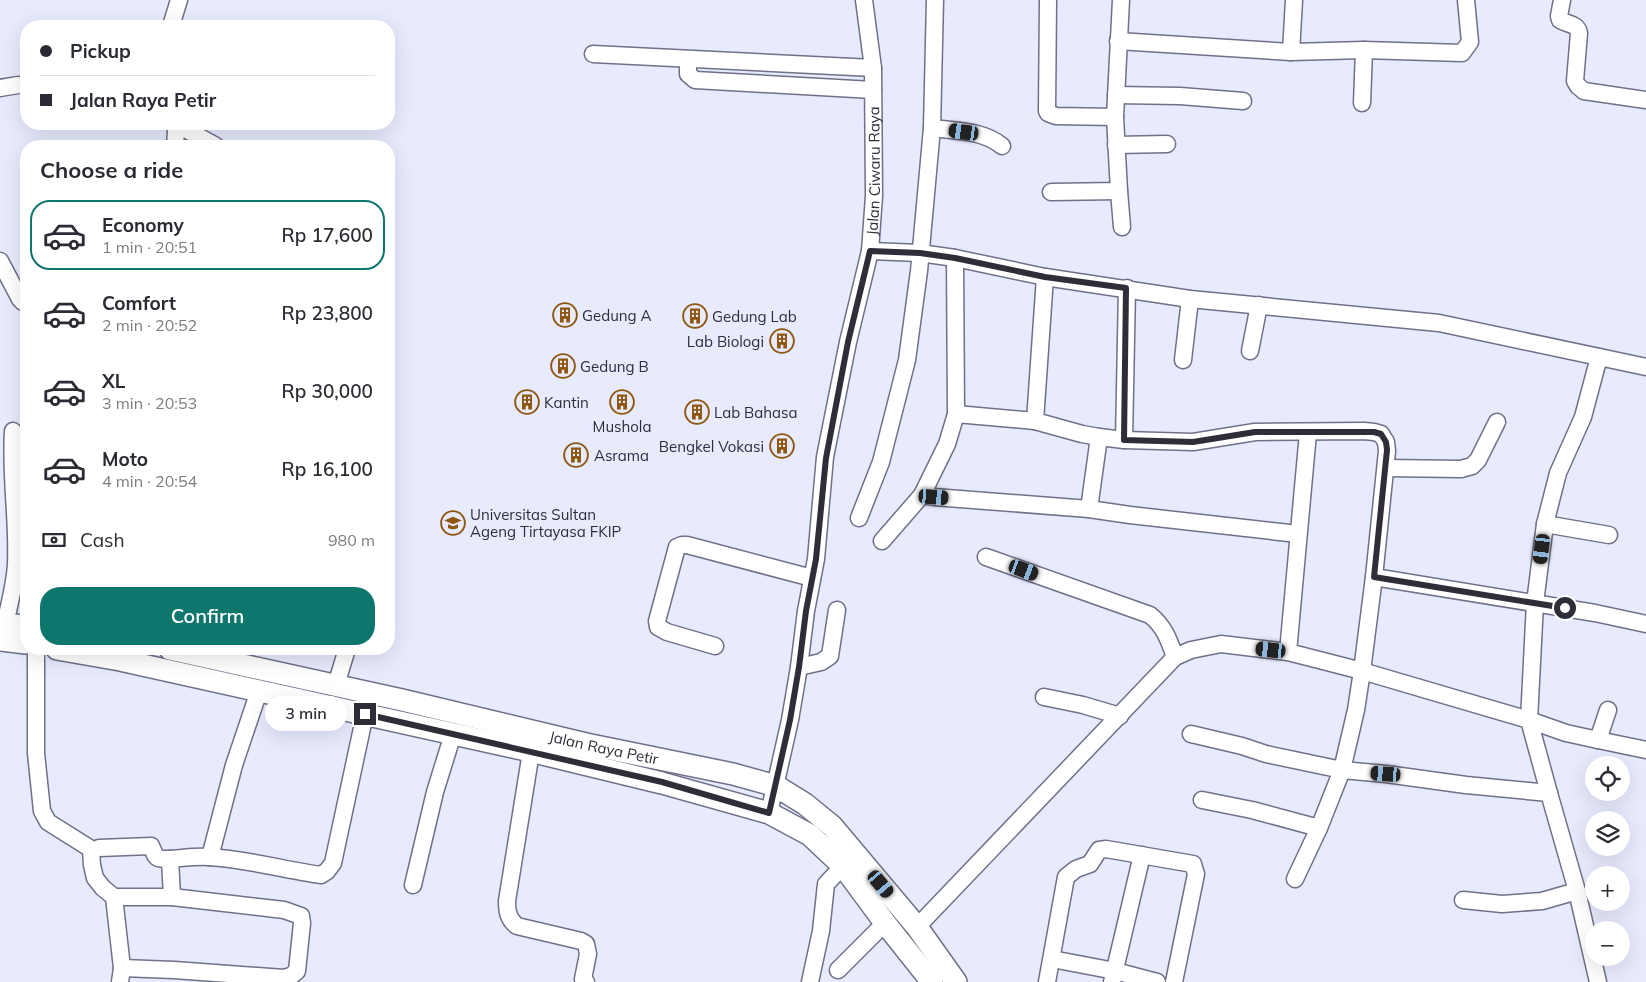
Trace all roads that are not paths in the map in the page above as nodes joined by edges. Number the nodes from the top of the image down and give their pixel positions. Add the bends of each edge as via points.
1 (180, 0) edge
2 (864, 0) edge
3 (935, 0) edge
4 (1048, 0) edge
5 (1120, 0) edge
6 (1294, 0) edge
7 (1466, 0) edge
8 (1562, 0) edge
9 (173, 20) edge
10 (1118, 41) junction
11 (1364, 50) junction
12 (1291, 52) junction
13 (592, 54) dead end
14 (688, 60) junction
15 (840, 67) junction
16 (873, 68) junction
17 (18, 85) dead end
18 (0, 88) edge
19 (839, 88) junction
20 (873, 90) junction
21 (1116, 95) junction
22 (1646, 100) edge
23 (1243, 101) dead end
24 (1362, 103) dead end
25 (1115, 117) junction
26 (932, 128) junction
27 (188, 130) edge
28 (206, 140) edge
29 (1167, 144) dead end
30 (1116, 145) junction
31 (1002, 146) dead end
32 (1119, 191) junction
33 (1051, 192) dead end
34 (1122, 227) dead end
35 (870, 251) junction
36 (920, 253) junction
37 (955, 258) junction
38 (0, 262) edge
39 (1045, 277) junction
40 (1126, 288) junction
41 (20, 299) edge
42 (1190, 299) junction
43 (1259, 305) junction
44 (1250, 350) dead end
45 (1598, 357) junction
46 (1184, 360) dead end
47 (1646, 367) edge
48 (956, 414) junction
49 (1035, 421) junction
50 (1497, 422) dead end
51 (13, 430) edge
52 (1308, 433) junction
53 (1099, 437) junction
54 (1124, 440) junction
55 (1386, 468) junction
56 (20, 472) edge
57 (922, 494) junction
58 (1089, 509) junction
59 (859, 518) dead end
60 (1545, 524) junction
61 (1298, 534) junction
62 (1609, 535) dead end
63 (882, 542) dead end
64 (986, 557) dead end
65 (20, 559) edge
66 (20, 570) edge
67 (1374, 577) junction
68 (812, 578) junction
69 (1535, 603) junction
70 (837, 610) dead end
71 (1646, 624) edge
72 (20, 627) edge
73 (2, 630) edge
74 (20, 640) edge
75 (715, 646) dead end
76 (1288, 652) junction
77 (36, 655) edge
78 (91, 655) edge
79 (219, 655) edge
80 (345, 655) edge
81 (1175, 657) junction
82 (799, 667) junction
83 (1362, 671) junction
84 (336, 685) junction
85 (259, 691) junction
86 (1044, 696) dead end
87 (1608, 710) dead end
88 (365, 714) junction
89 (1120, 716) junction
90 (1529, 720) junction
91 (453, 734) junction
92 (1191, 734) dead end
93 (1598, 740) junction
94 (1646, 750) edge
95 (531, 752) junction
96 (1342, 770) junction
97 (776, 786) junction
98 (1549, 793) junction
99 (1202, 800) dead end
100 (769, 813) junction
101 (1319, 828) junction
102 (99, 848) dead end
103 (1142, 855) junction
104 (210, 857) junction
105 (170, 859) junction
106 (843, 866) junction
107 (1295, 879) dead end
108 (413, 885) dead end
109 (1577, 891) junction
110 (114, 897) junction
111 (172, 897) junction
112 (1463, 900) dead end
113 (885, 923) junction
114 (918, 927) junction
115 (1052, 959) junction
116 (838, 970) dead end
117 (121, 975) edge
118 (1113, 977) edge
119 (586, 982) edge
120 (810, 982) edge
121 (932, 982) edge
122 (956, 982) edge
123 (1047, 982) edge
124 (1157, 982) edge
125 (1174, 982) edge
126 (1598, 982) edge

1 - 9 street
2 - 16 street, Jalan Ciwaru Raya
3 - 26 street
4 - 25 street via 1047,111 1056,116
5 - 10 street
6 - 12 street
7 - 11 street via 1470,42 1462,53
8 - 22 street via 1560,20 1578,28 1575,80 1578,86 1584,91
10 - 12 street
10 - 21 street
11 - 12 street
11 - 24 street
13 - 14 street
14 - 15 street
14 - 19 street via 688,74 695,80
15 - 16 street
15 - 19 street
16 - 20 street, Jalan Ciwaru Raya
17 - 18 street
19 - 20 street
20 - 35 street, Jalan Ciwaru Raya via 874,196
21 - 23 street
21 - 25 street
25 - 30 street
26 - 31 street via 984,136
26 - 36 street
27 - 28 street
29 - 30 street
30 - 32 street
32 - 33 street
32 - 34 street
35 - 36 street
35 - 68 street, Jalan Ciwaru Raya via 848,342 826,458
36 - 37 street
36 - 59 street via 907,360 881,462
37 - 39 street
37 - 48 street
38 - 41 street
39 - 40 street
39 - 49 street
40 - 42 street
40 - 54 street
42 - 43 street
42 - 46 street
43 - 44 street
43 - 45 street via 1439,323
45 - 47 street
45 - 60 street via 1583,418 1558,472
48 - 49 street
48 - 57 street via 947,444
49 - 53 street
50 - 55 street via 1472,466 1461,469
51 - 56 street via 12,448
52 - 54 street via 1255,432 1193,442
52 - 55 street via 1364,431 1381,434 1386,442
52 - 61 street
53 - 54 street
53 - 58 street
55 - 67 street
56 - 65 street via 16,525
57 - 58 street
57 - 63 street
58 - 61 street
60 - 62 street
60 - 69 street
61 - 76 street
64 - 81 street via 1150,615 1167,634
66 - 73 street
67 - 69 street
67 - 83 street
68 - 75 street via 687,545 677,547 658,627
68 - 82 street, Jalan Ciwaru Raya
69 - 71 street
69 - 90 street
70 - 82 street via 830,656 821,662
72 - 73 main road
73 - 74 main road
76 - 81 street via 1221,644
76 - 83 street
77 - 110 street via 36,744 42,811 48,822 91,849 95,878
78 - 85 main road, Jalan Raya Petir
79 - 84 main road, Jalan Raya Petir
80 - 84 street
81 - 89 street
82 - 97 street, Jalan Ciwaru Raya
83 - 90 street
83 - 96 street
84 - 97 main road, Jalan Raya Petir
85 - 88 main road, Jalan Raya Petir
85 - 104 street via 234,766
86 - 89 street
87 - 93 street
88 - 91 main road, Jalan Raya Petir
88 - 104 street via 333,863 327,871 321,875
89 - 114 street
90 - 93 street
90 - 98 street
91 - 95 main road, Jalan Raya Petir
91 - 108 street via 435,792
92 - 96 street
93 - 94 street
95 - 100 main road, Jalan Raya Petir via 662,782
95 - 119 street via 507,901 508,914 516,926 586,944 588,954 583,979
96 - 98 street
96 - 101 street
97 - 100 street, Jalan Ciwaru Raya
97 - 114 main road, Jalan Raya Petir via 832,826
98 - 109 street
99 - 101 street
100 - 106 main road, Jalan Raya Petir via 810,835
101 - 107 street
102 - 105 street via 147,845 151,846 158,859
103 - 115 street via 1103,849 1090,864 1068,874
103 - 118 street
103 - 125 street via 1188,862 1195,868
104 - 105 street
105 - 111 street
106 - 113 main road, Jalan Raya Petir
106 - 120 street via 826,884 821,931
109 - 112 street via 1534,902 1502,904
109 - 126 street
110 - 111 street
110 - 117 street
111 - 117 street via 284,910 301,916 297,971 284,978 166,970
113 - 116 street
113 - 121 main road, Jalan Raya Petir
114 - 122 main road, Jalan Raya Petir
115 - 118 street
115 - 123 street
118 - 124 street

